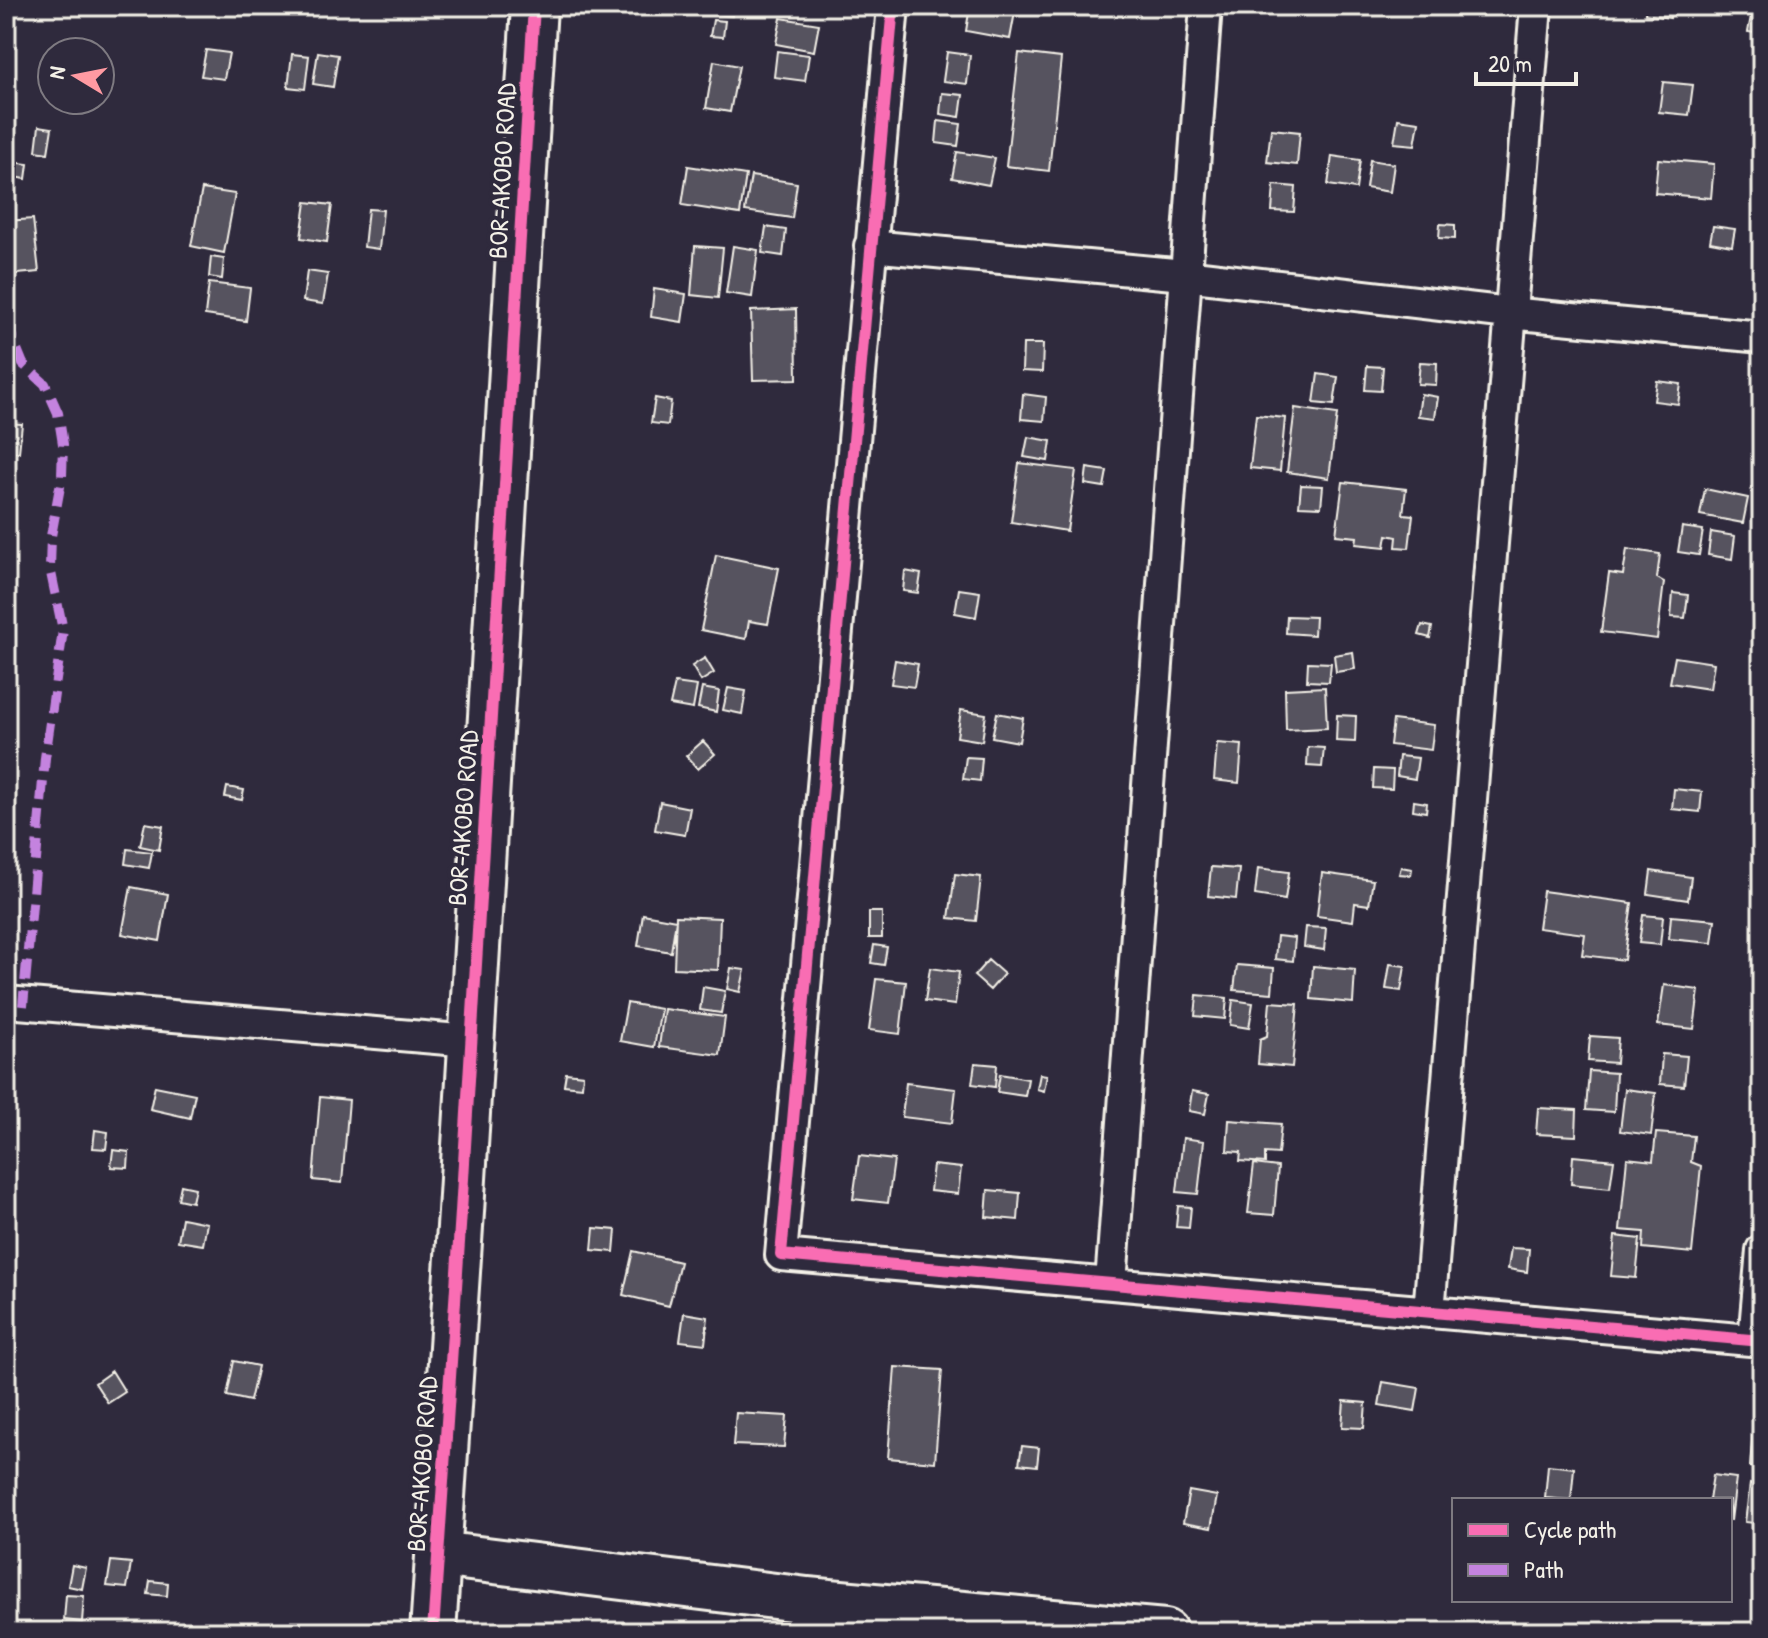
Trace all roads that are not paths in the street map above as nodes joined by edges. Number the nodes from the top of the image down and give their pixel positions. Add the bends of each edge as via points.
1 (534, 6) edge
2 (893, 6) edge
3 (1206, 6) edge
4 (1536, 6) edge
5 (870, 246) junction
6 (1185, 275) junction
7 (1509, 313) junction
8 (1762, 337) edge
9 (6, 1002) edge
10 (471, 1041) junction
11 (1762, 1250) edge
12 (1111, 1283) junction
13 (1429, 1312) junction
14 (1758, 1340) edge
15 (438, 1554) junction
16 (433, 1632) edge
17 (1165, 1632) edge

1 - 10 street, BOR-AKOBO ROAD
2 - 5 street
3 - 6 street
4 - 7 street
5 - 6 street
5 - 12 street via 781,1255
6 - 7 street
6 - 12 street
7 - 8 street
7 - 13 street
9 - 10 street
10 - 15 street, BOR-AKOBO ROAD
11 - 14 street
12 - 13 street
13 - 14 street
15 - 16 street, BOR-AKOBO ROAD
15 - 17 street via 807,1600

